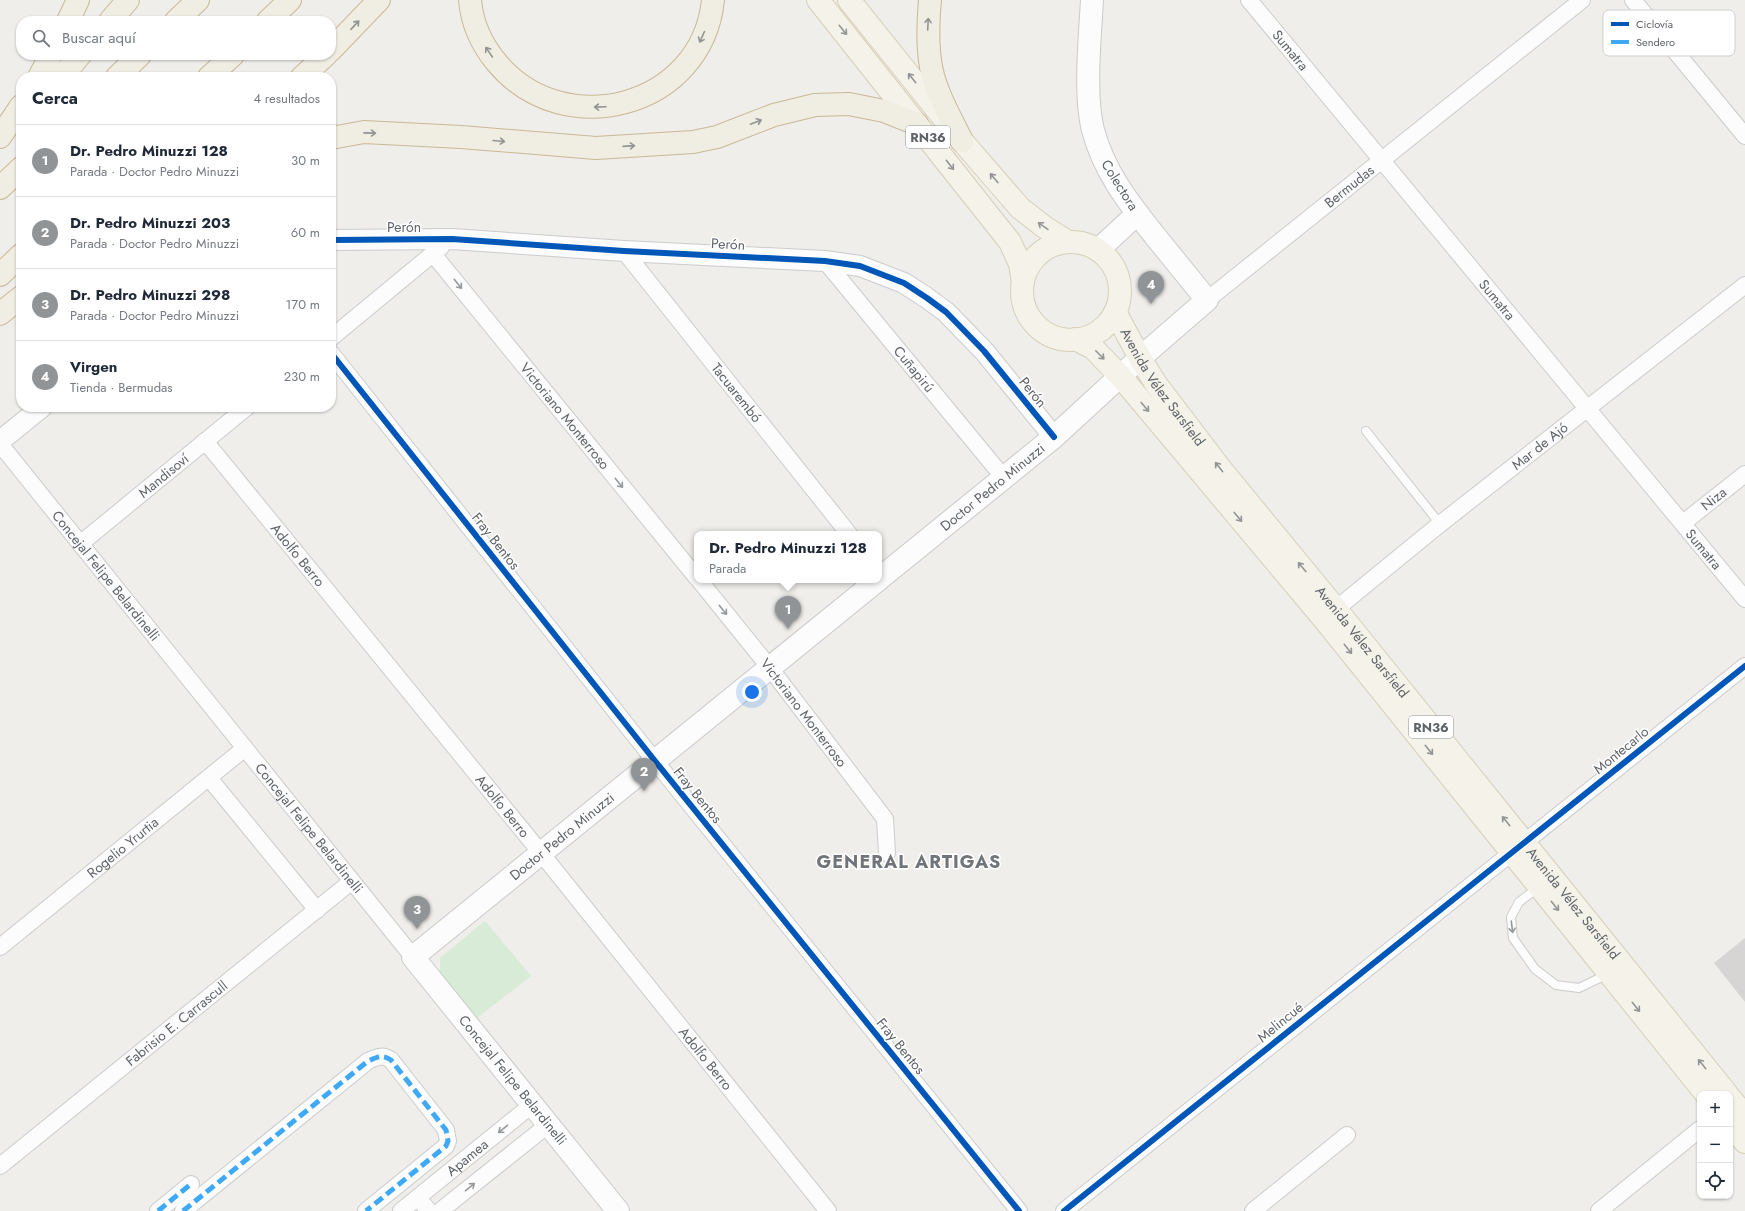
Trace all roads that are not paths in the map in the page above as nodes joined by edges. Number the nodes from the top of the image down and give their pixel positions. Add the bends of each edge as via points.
1 (78, 0) edge
2 (128, 0) edge
3 (198, 0) edge
4 (290, 0) edge
5 (379, 0) edge
6 (470, 0) edge
7 (713, 0) edge
8 (818, 0) edge
9 (849, 0) edge
10 (930, 0) edge
11 (1249, 0) edge
12 (1582, 0) edge
13 (1634, 0) edge
14 (1096, 3) edge
15 (1642, 10) edge
16 (70, 16) edge
17 (114, 16) edge
18 (181, 16) edge
19 (273, 16) edge
20 (336, 45) edge
21 (1680, 56) edge
22 (48, 60) edge
23 (76, 60) edge
24 (135, 60) edge
25 (228, 60) edge
26 (321, 60) edge
27 (42, 72) edge
28 (66, 72) edge
29 (122, 72) edge
30 (215, 72) edge
31 (307, 72) edge
32 (16, 113) edge
33 (917, 124) junction
34 (16, 129) edge
35 (1745, 136) edge
36 (0, 137) edge
37 (336, 137) edge
38 (962, 141) junction
39 (0, 147) edge
40 (1382, 160) junction
41 (16, 173) edge
42 (0, 188) edge
43 (1137, 214) junction
44 (452, 239) junction
45 (336, 240) edge
46 (1068, 242) junction
47 (1098, 250) junction
48 (624, 251) junction
49 (434, 254) junction
50 (16, 260) edge
51 (825, 261) junction
52 (0, 275) edge
53 (1023, 282) junction
54 (1745, 285) edge
55 (1207, 300) junction
56 (16, 301) edge
57 (1115, 312) junction
58 (0, 314) edge
59 (336, 334) edge
60 (1075, 339) junction
61 (1140, 358) junction
62 (336, 359) edge
63 (1121, 377) junction
64 (1588, 409) junction
65 (36, 412) edge
66 (241, 412) edge
67 (1366, 431) dead end
68 (1054, 438) junction
69 (205, 441) junction
70 (0, 442) edge
71 (1745, 474) edge
72 (1004, 478) junction
73 (1683, 523) junction
74 (1440, 524) junction
75 (846, 531) edge
76 (80, 544) junction
77 (694, 574) edge
78 (882, 575) edge
79 (701, 583) edge
80 (873, 583) edge
81 (1745, 598) edge
82 (1336, 608) junction
83 (1745, 666) edge
84 (770, 668) junction
85 (245, 748) junction
86 (655, 761) junction
87 (209, 778) junction
88 (1518, 847) junction
89 (541, 853) junction
90 (887, 854) dead end
91 (352, 881) junction
92 (1540, 886) junction
93 (317, 910) junction
94 (0, 947) edge
95 (413, 957) junction
96 (1609, 973) junction
97 (1704, 1091) edge
98 (1724, 1091) edge
99 (1733, 1102) edge
100 (533, 1104) junction
101 (1745, 1116) edge
102 (549, 1124) junction
103 (1732, 1127) edge
104 (1697, 1131) edge
105 (1347, 1135) dead end
106 (1745, 1142) edge
107 (0, 1166) edge
108 (191, 1184) dead end
109 (418, 1198) junction
110 (158, 1211) edge
111 (183, 1211) edge
112 (366, 1211) edge
113 (401, 1211) edge
114 (428, 1211) edge
115 (440, 1211) edge
116 (618, 1211) edge
117 (828, 1211) edge
118 (1019, 1211) edge
119 (1064, 1211) edge
120 (1252, 1211) edge
121 (1598, 1211) edge

1 - 16 highway
2 - 17 highway
3 - 18 highway
4 - 19 highway
20 -> 5 highway
7 -> 6 highway via 701,41 690,59 676,74 643,97 608,107 564,104 523,87 504,72 489,53 477,33
8 -> 33 main road, RN36
38 -> 9 main road, RN36
38 -> 10 highway via 931,68 928,29
11 - 40 street, Sumatra
12 - 40 street, Bermudas
13 - 15 street
14 - 43 main road, Colectora via 1088,83 1092,129 1107,170
21 - 35 street
22 - 27 highway
23 - 28 highway
24 - 29 highway
25 - 30 highway
26 - 31 highway
32 - 36 highway
37 -> 33 highway via 364,132 596,148 685,143 718,137 774,115 815,105 849,104 884,111
33 -> 53 main road, RN36 via 1010,242 1020,264
34 - 39 highway
46 -> 38 main road, RN36 via 1020,208
40 - 55 street, Bermudas
40 - 64 street, Sumatra
41 - 42 highway
43 - 47 main road
43 - 55 main road, Colectora
44 - 45 street, Perón
44 - 48 street, Perón
44 - 49 street
46 - 47 main road, RN36 via 1080,242
46 - 53 main road, RN36 via 1055,245 1039,255 1027,270
47 - 57 main road, RN36 via 1112,263 1118,274 1119,300
48 - 51 street, Perón
48 - 75 street, Tacuarembó
49 - 59 street
49 -> 77 street, Victoriano Monterroso
50 - 52 highway
51 - 68 street, Perón via 860,266 887,275 904,283 946,312 984,351
51 - 72 street, Cuñapirú
53 - 60 main road, RN36 via 1025,307 1039,328 1062,339
54 - 64 street, Mar de Ajó
55 - 61 main road, Bermudas
56 - 58 highway
57 - 60 main road, RN36 via 1099,331
57 - 61 main road, Avenida Vélez Sarsfield / RN36
60 -> 63 main road, Avenida Vélez Sarsfield / RN36 via 1093,348
61 - 63 main road, Bermudas
82 -> 61 main road, Avenida Vélez Sarsfield / RN36 via 1220,468 1156,384
62 - 86 street, Fray Bentos
63 - 68 main road, Doctor Pedro Minuzzi
63 -> 88 main road, Avenida Vélez Sarsfield / RN36
64 - 73 street, Sumatra
64 - 74 street, Mar de Ajó
65 - 70 street
66 - 69 street, Mandisoví
67 - 74 lane
68 - 72 main road, Doctor Pedro Minuzzi
69 - 76 street, Mandisoví
69 - 89 street, Adolfo Berro
70 - 76 street, Concejal Felipe Belardinelli
71 - 73 street, Niza
72 - 78 main road, Doctor Pedro Minuzzi
73 - 81 street, Sumatra
74 - 82 street, Mar de Ajó
76 - 85 street, Concejal Felipe Belardinelli
79 -> 84 street, Victoriano Monterroso
80 - 84 main road, Doctor Pedro Minuzzi
88 -> 82 main road, Avenida Vélez Sarsfield / RN36
83 - 88 street, Montecarlo
84 - 86 main road, Doctor Pedro Minuzzi
84 - 90 street, Victoriano Monterroso via 885,819
85 - 87 street, Rogelio Yrurtia
85 - 91 street, Concejal Felipe Belardinelli
86 - 89 main road, Doctor Pedro Minuzzi
86 - 118 street, Fray Bentos
87 - 93 street
87 - 94 street, Rogelio Yrurtia
88 - 92 main road, Avenida Vélez Sarsfield / RN36
98 -> 88 main road, Avenida Vélez Sarsfield / RN36
88 - 119 street, Melincué
89 - 95 main road, Doctor Pedro Minuzzi
89 - 117 street, Adolfo Berro
91 - 93 street, Fabrisio E. Carrascull
91 - 95 street, Concejal Felipe Belardinelli
92 -> 96 main road, Avenida Vélez Sarsfield / RN36
92 -> 96 lane via 1519,902 1511,918 1513,938 1535,969 1556,985 1579,988
93 - 107 street, Fabrisio E. Carrascull
95 - 100 main road, Concejal Felipe Belardinelli
96 -> 97 main road, Avenida Vélez Sarsfield / RN36
99 - 101 main road
100 - 102 main road, Concejal Felipe Belardinelli
100 -> 109 street, Apamea
115 -> 102 street, Apamea
102 - 116 main road, Concejal Felipe Belardinelli
103 - 106 main road
104 - 121 street
105 - 120 street
108 - 110 street
109 - 113 street, Apamea
109 - 114 street
111 - 112 street via 368,1061 385,1056 391,1060 446,1130 448,1141 446,1146

